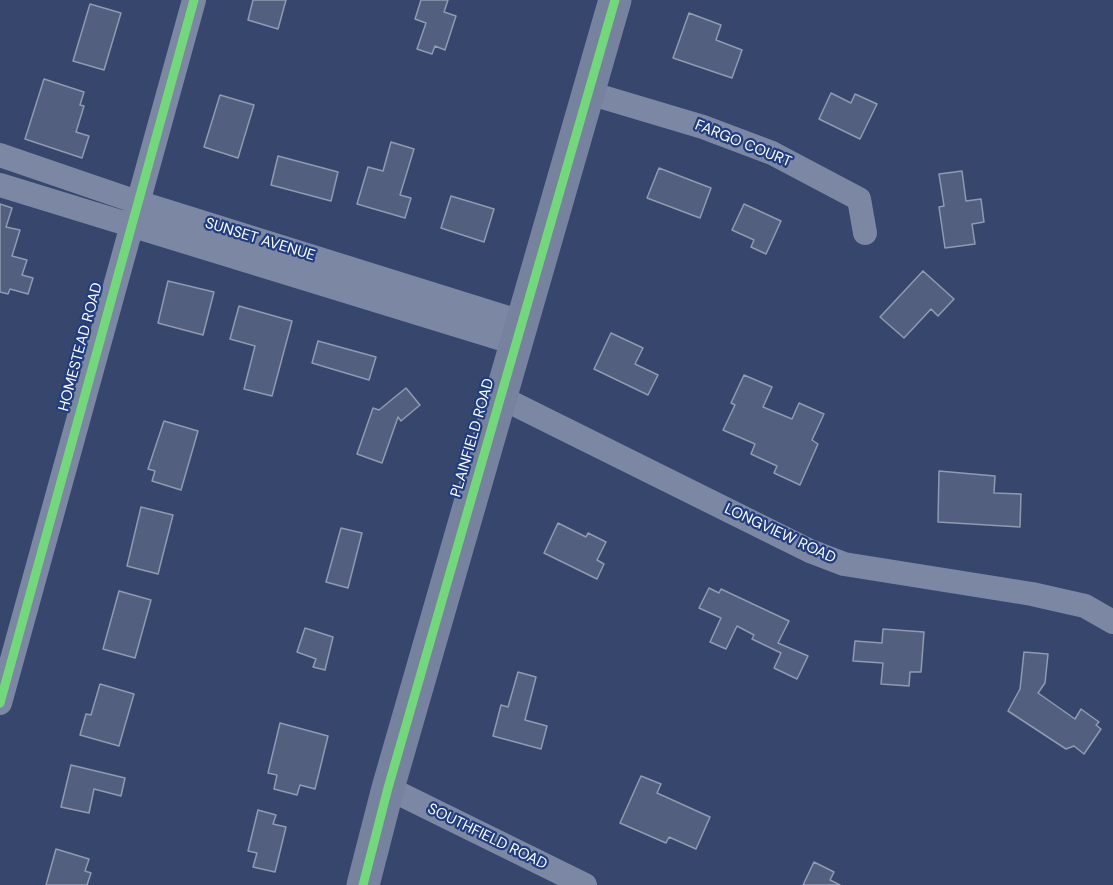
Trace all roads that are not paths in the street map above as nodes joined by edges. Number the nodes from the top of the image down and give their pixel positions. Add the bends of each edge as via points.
1 (194, 0) edge
2 (615, 0) edge
3 (589, 93) junction
4 (0, 155) edge
5 (0, 185) edge
6 (134, 213) junction
7 (865, 233) dead end
8 (518, 332) junction
9 (500, 397) junction
10 (1113, 622) edge
11 (0, 703) edge
12 (388, 788) junction
13 (363, 885) edge
14 (585, 885) edge

1 - 6 street, HOMESTEAD ROAD
2 - 3 street, PLAINFIELD ROAD
3 - 7 street, FARGO COURT via 703,127 772,153 859,199
3 - 8 street, PLAINFIELD ROAD
4 - 6 street, SUNSET AVENUE
5 - 6 street, SUNSET AVENUE
6 - 8 street, SUNSET AVENUE
6 - 11 street, HOMESTEAD ROAD
8 - 9 street, PLAINFIELD ROAD
9 - 10 street, LONGVIEW ROAD via 778,536 844,564 1032,594 1085,606
9 - 12 street, PLAINFIELD ROAD
12 - 13 street, PLAINFIELD ROAD
12 - 14 street, SOUTHFIELD ROAD

